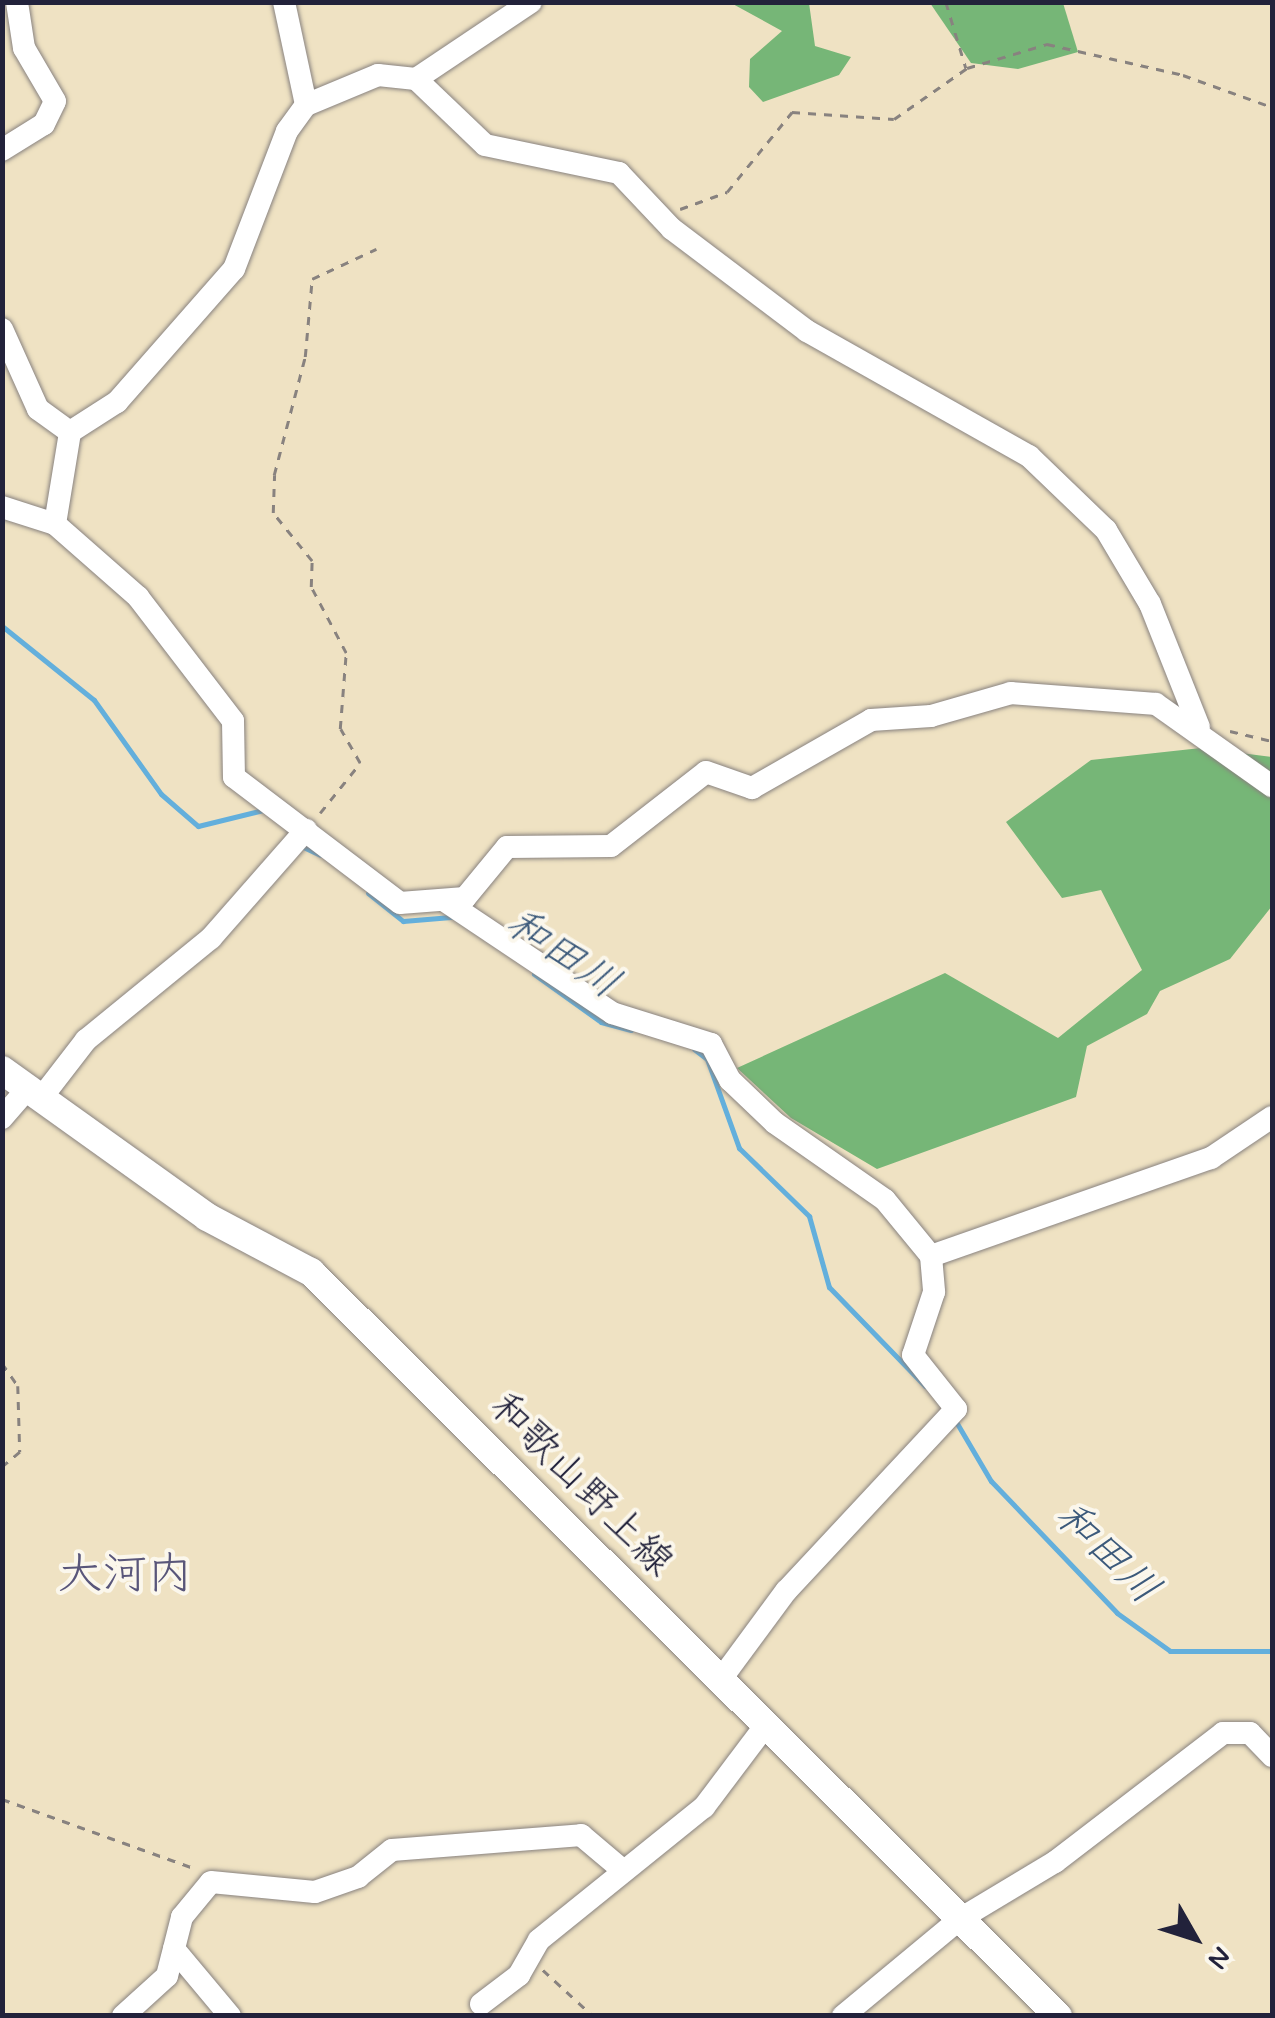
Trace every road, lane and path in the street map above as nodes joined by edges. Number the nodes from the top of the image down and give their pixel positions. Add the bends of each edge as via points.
1 (16, 2) edge
2 (284, 2) edge
3 (531, 2) edge
4 (946, 2) edge
5 (966, 68) junction
6 (416, 79) junction
7 (306, 105) junction
8 (1272, 107) edge
9 (2, 150) edge
10 (661, 216) junction
11 (376, 249) dead end
12 (2, 329) edge
13 (70, 432) junction
14 (2, 507) edge
15 (55, 524) junction
16 (1200, 727) junction
17 (1272, 740) edge
18 (1272, 786) edge
19 (306, 830) junction
20 (445, 902) junction
21 (2, 1070) edge
22 (35, 1092) junction
23 (1272, 1117) edge
24 (2, 1118) edge
25 (931, 1256) junction
26 (2, 1363) edge
27 (2, 1468) edge
28 (720, 1682) junction
29 (762, 1730) junction
30 (1272, 1756) edge
31 (2, 1799) edge
32 (620, 1868) junction
33 (202, 1872) dead end
34 (960, 1920) junction
35 (174, 1949) junction
36 (530, 1958) junction
37 (481, 2004) dead end
38 (123, 2016) edge
39 (230, 2016) edge
40 (593, 2016) edge
41 (843, 2016) edge
42 (1058, 2016) edge

1 - 9 street via 24,48 55,100 44,124
2 - 7 street
3 - 6 street
4 - 5 path
5 - 8 path via 1046,44 1183,74
5 - 10 path via 894,119 792,112 728,192
6 - 7 street via 378,75
6 - 10 street via 486,144 619,173
7 - 13 street via 286,131 234,269 117,402
10 - 16 street via 807,330 1030,456 1085,503 1150,604
11 - 19 path via 312,279 305,357 274,475 273,513 312,561 311,586 346,653 340,729 360,763
12 - 13 street via 38,409
13 - 15 street
14 - 15 street
15 - 19 street via 162,623 223,707 233,722 234,777
16 - 17 path
16 - 18 street
16 - 20 street via 1156,704 1011,694 931,716 871,720 752,788 706,772 686,780 651,820 612,846 507,847 465,898
19 - 20 street via 400,902
19 - 22 street via 211,938 86,1040
20 - 25 street via 612,1013 711,1044 730,1080 775,1123 886,1200
21 - 22 main road, 和歌山野上線
22 - 24 street
22 - 28 main road, 和歌山野上線 via 220,1225 310,1272
23 - 25 street via 1212,1158
25 - 28 street via 934,1292 913,1355 956,1409 786,1591
26 - 27 path via 18,1386 20,1452
28 - 29 main road, 和歌山野上線
29 - 32 street via 704,1806
29 - 34 main road, 和歌山野上線
30 - 34 street via 1250,1733 1223,1733 1055,1862
31 - 33 path
32 - 35 street via 581,1835 392,1850 358,1878 315,1892 210,1882 196,1890
32 - 36 street via 584,1912 538,1940
34 - 41 street
34 - 42 main road, 和歌山野上線
35 - 38 street via 167,1976
35 - 39 street
36 - 37 street
36 - 40 path

